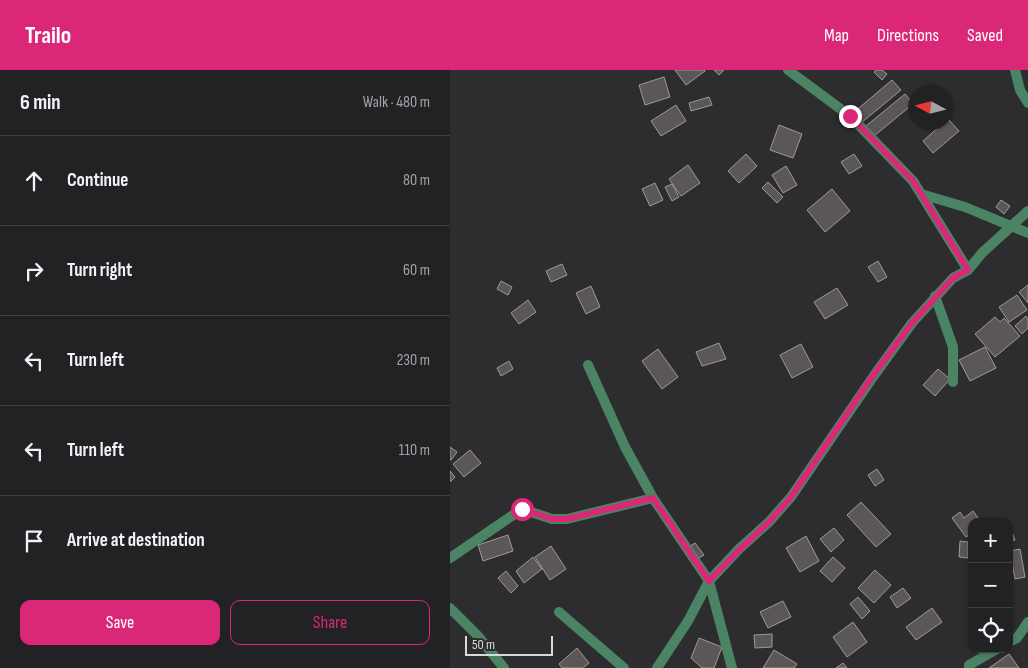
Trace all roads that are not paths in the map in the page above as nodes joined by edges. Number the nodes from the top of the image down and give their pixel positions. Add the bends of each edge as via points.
1 (788, 70) edge
2 (1014, 70) edge
3 (1028, 103) edge
4 (921, 194) junction
5 (1028, 211) edge
6 (1012, 227) junction
7 (1028, 233) edge
8 (968, 270) junction
9 (935, 296) junction
10 (588, 365) dead end
11 (953, 382) dead end
12 (653, 498) junction
13 (450, 558) edge
14 (709, 581) junction
15 (450, 608) edge
16 (558, 612) dead end
17 (1028, 622) edge
18 (1013, 640) edge
19 (990, 653) edge
20 (504, 668) edge
21 (624, 668) edge
22 (657, 668) edge
23 (732, 668) edge
24 (969, 668) edge

1 - 4 street via 850,116 913,181
2 - 3 street
4 - 6 street via 965,206
4 - 8 street
5 - 6 street
6 - 7 street
6 - 8 street
8 - 9 street via 953,278
9 - 11 street via 952,347
9 - 14 street via 892,349 791,497
10 - 12 street via 625,447
12 - 13 street via 567,519 552,519 522,509
12 - 14 street
14 - 22 street
14 - 23 street
15 - 20 street
16 - 21 street
17 - 18 street
19 - 24 street

